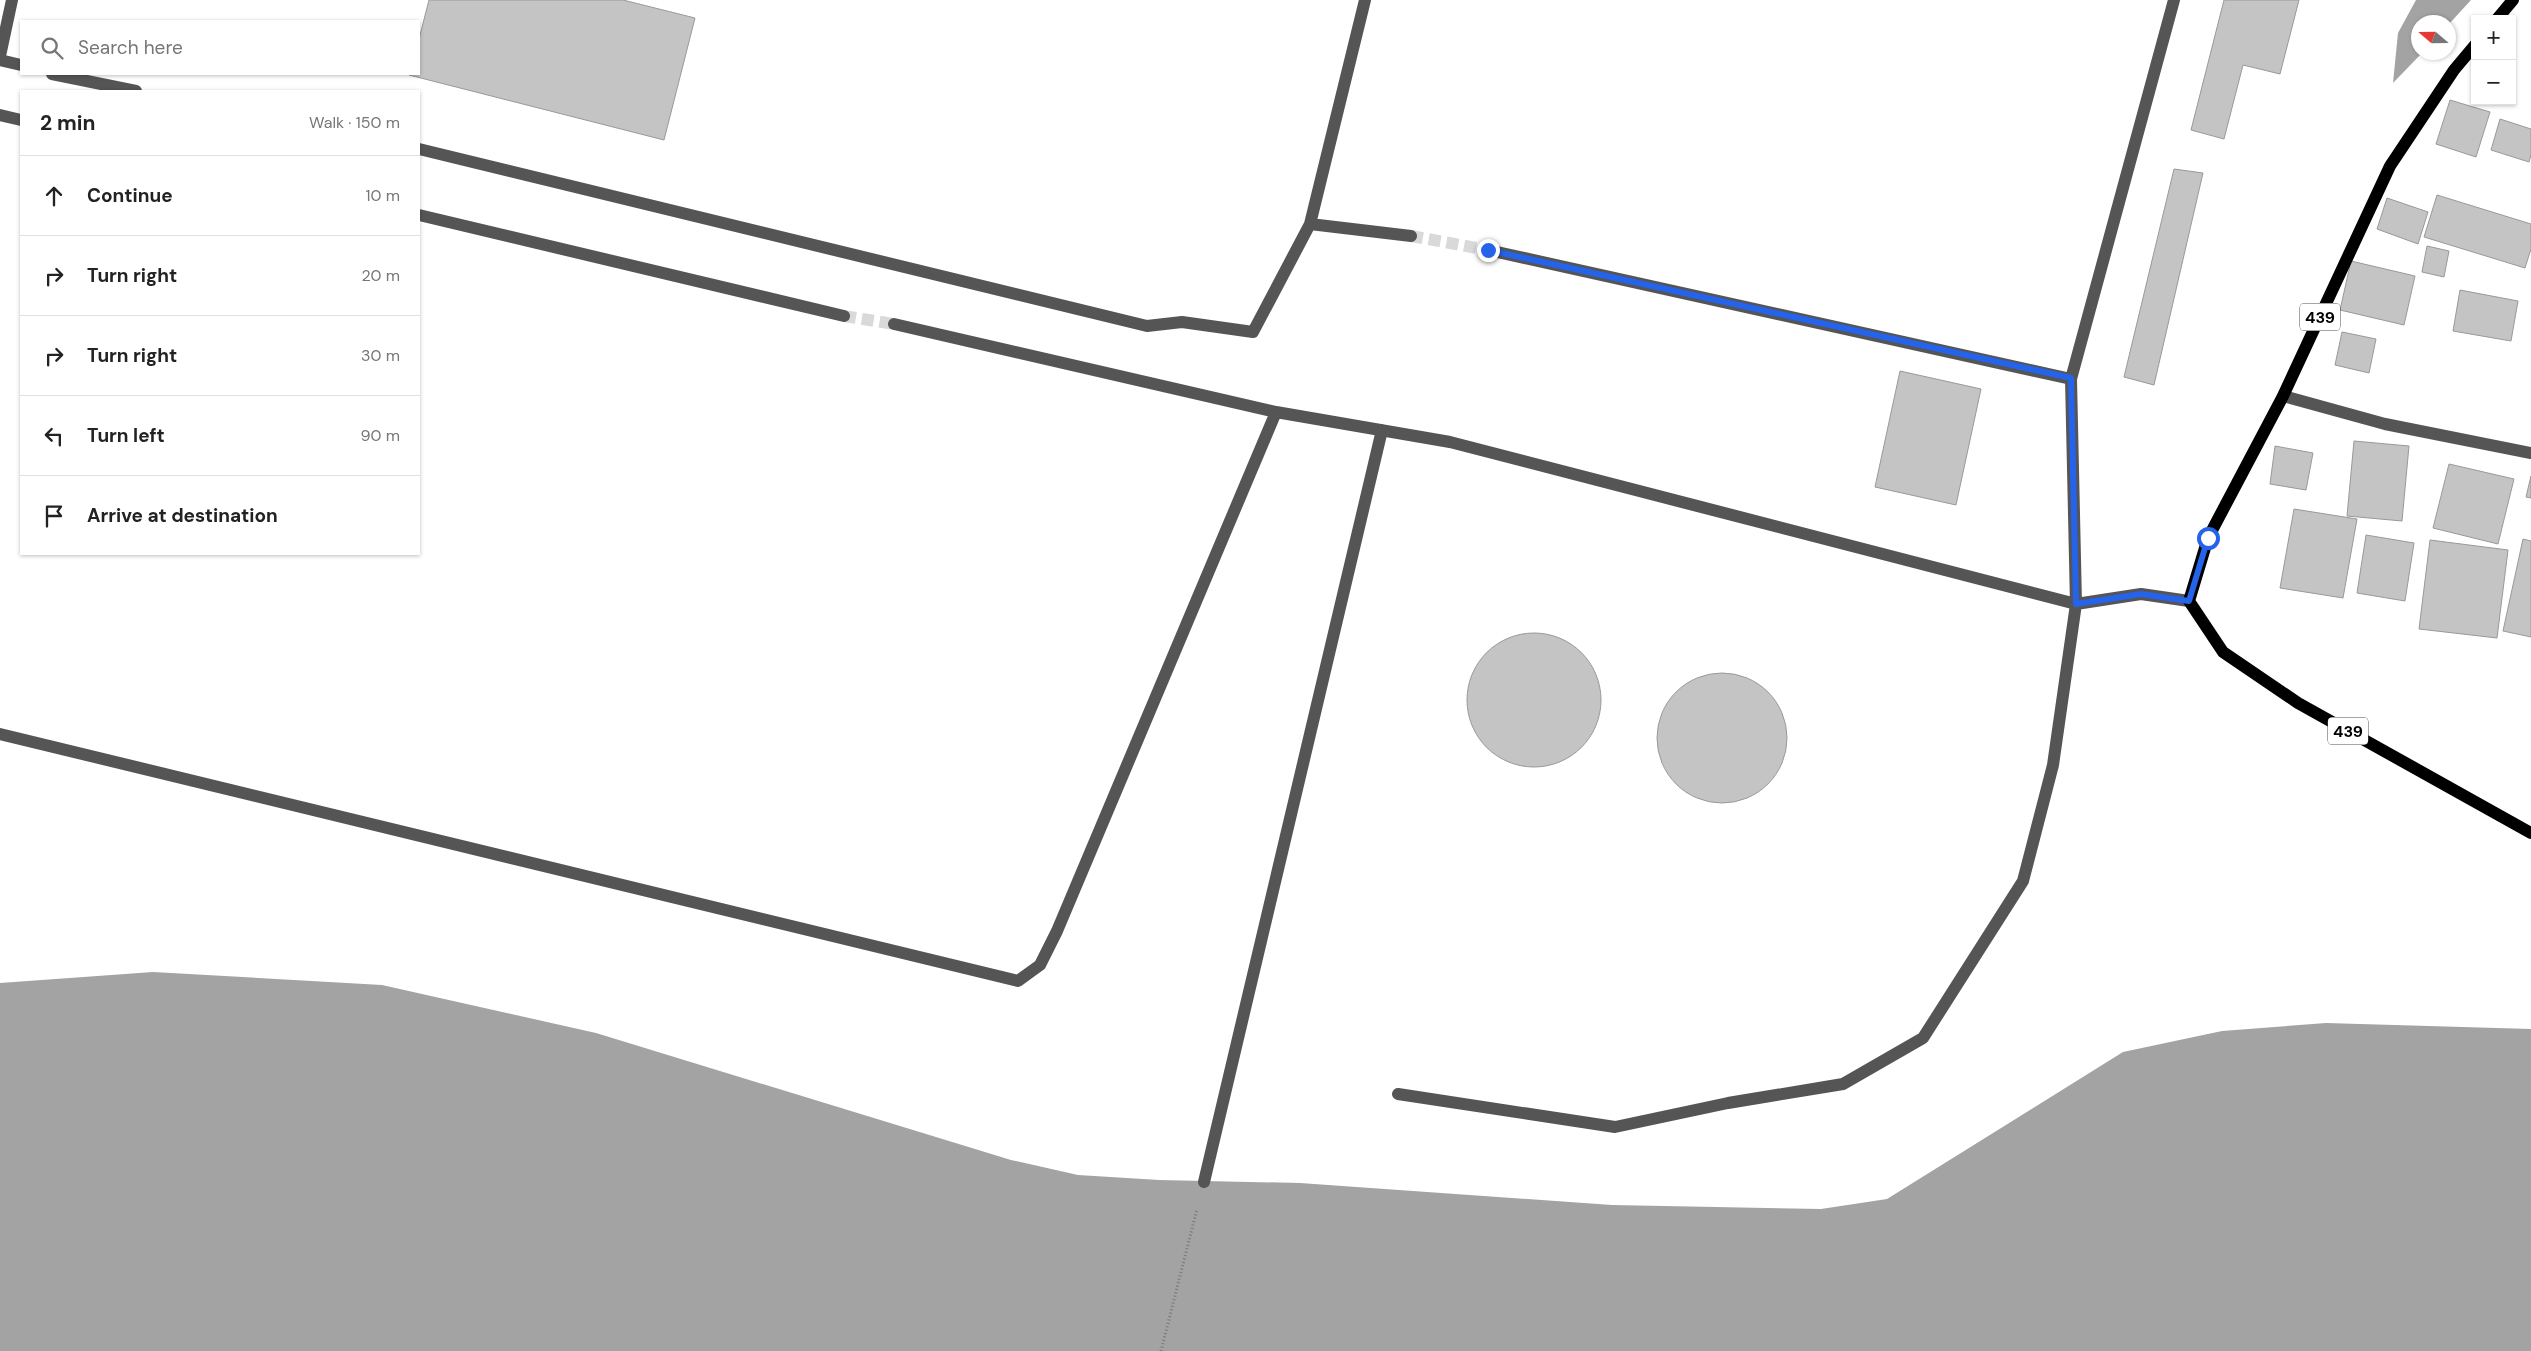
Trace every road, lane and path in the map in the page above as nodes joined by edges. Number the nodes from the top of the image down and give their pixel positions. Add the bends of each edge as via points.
1 (12, 0) edge
2 (1365, 0) edge
3 (2174, 0) edge
4 (2513, 0) edge
5 (2500, 15) edge
6 (2471, 50) edge
7 (0, 58) edge
8 (20, 65) edge
9 (57, 75) edge
10 (131, 90) edge
11 (0, 115) edge
12 (20, 120) edge
13 (420, 149) edge
14 (420, 215) edge
15 (1310, 224) junction
16 (1411, 236) tunnel mouth
17 (1488, 250) tunnel mouth
18 (844, 316) tunnel mouth
19 (894, 324) tunnel mouth
20 (2071, 378) junction
21 (2283, 396) junction
22 (1276, 412) junction
23 (1382, 430) junction
24 (2531, 453) edge
25 (2189, 601) junction
26 (2076, 604) junction
27 (0, 734) edge
28 (2531, 833) edge
29 (1398, 1094) dead end
30 (1204, 1182) joint
31 (1160, 1351) edge

1 - 7 street
2 - 15 street
3 - 20 street
4 - 5 main road
6 - 21 main road, 439 via 2390,166
7 - 8 street
9 - 10 street
11 - 12 street
13 - 15 street via 1146,326 1182,322 1253,332
14 - 18 street
15 - 16 street
17 - 20 street
19 - 22 street
20 - 26 street
21 - 24 street via 2386,424
21 - 25 main road, 439 via 2208,538
22 - 23 street
22 - 27 street via 1057,930 1040,964 1018,981
23 - 26 street via 1450,442
23 - 30 street
25 - 26 street via 2141,594
25 - 28 main road, 439 via 2223,652 2298,703
26 - 29 street via 2053,765 2023,881 1922,1038 1843,1084 1728,1103 1615,1127
30 - 31 path

